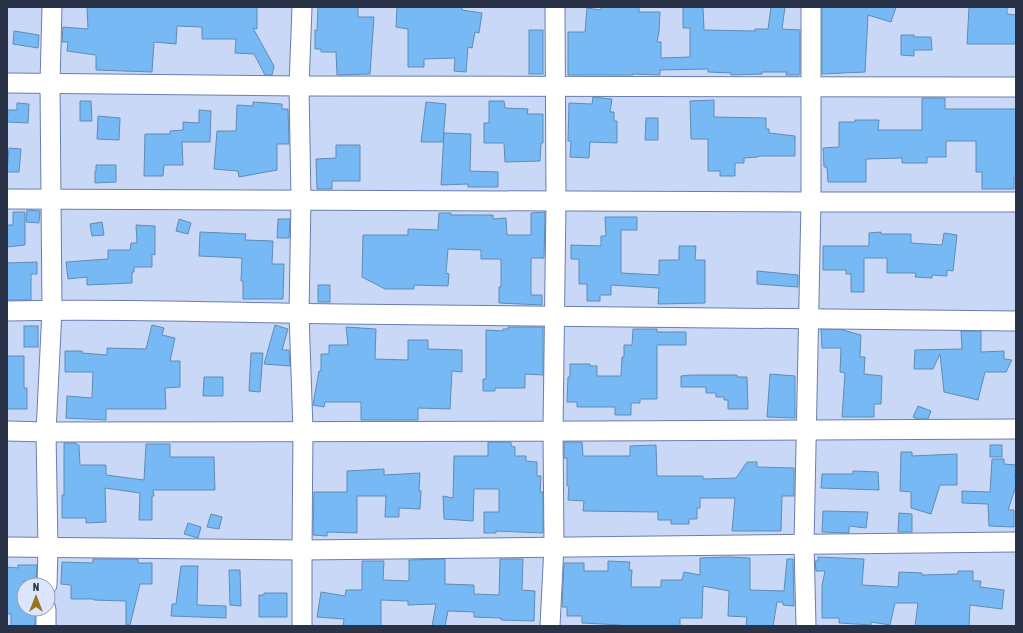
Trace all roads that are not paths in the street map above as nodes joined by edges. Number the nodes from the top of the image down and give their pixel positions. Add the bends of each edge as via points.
1 (52, 7) edge
2 (302, 7) edge
3 (555, 7) edge
4 (811, 7) edge
5 (7, 83) edge
6 (50, 84) junction
7 (556, 85) junction
8 (299, 86) junction
9 (811, 87) junction
10 (1016, 87) edge
11 (7, 199) edge
12 (52, 199) junction
13 (301, 200) junction
14 (556, 201) junction
15 (811, 202) junction
16 (1016, 202) edge
17 (52, 310) junction
18 (7, 311) edge
19 (299, 314) junction
20 (554, 316) junction
21 (809, 317) junction
22 (1016, 321) edge
23 (1016, 429) edge
24 (303, 430) junction
25 (7, 431) edge
26 (553, 431) junction
27 (807, 431) junction
28 (46, 432) junction
29 (1016, 542) edge
30 (804, 544) junction
31 (554, 546) junction
32 (7, 548) edge
33 (48, 548) junction
34 (302, 550) junction
35 (47, 577) edge
36 (302, 626) edge
37 (550, 626) edge
38 (806, 626) edge

1 - 6 street
2 - 8 street
3 - 7 street
4 - 9 street
5 - 6 street
6 - 8 street
6 - 12 street
7 - 8 street
7 - 9 street
7 - 14 street
8 - 13 street
9 - 10 street
9 - 15 street
11 - 12 street
12 - 13 street
12 - 17 street
13 - 14 street
13 - 19 street
14 - 15 street
14 - 20 street
15 - 16 street
15 - 21 street
17 - 18 street
17 - 19 street
17 - 28 street
19 - 20 street
19 - 24 street
20 - 21 street
20 - 26 street
21 - 22 street
21 - 27 street
23 - 27 street
24 - 26 street
24 - 28 street
24 - 34 street
25 - 28 street
26 - 27 street
26 - 31 street
27 - 30 street
28 - 33 street
29 - 30 street
30 - 31 street
30 - 38 street
31 - 34 street
31 - 37 street
32 - 33 street
33 - 34 street
33 - 35 street
34 - 36 street

